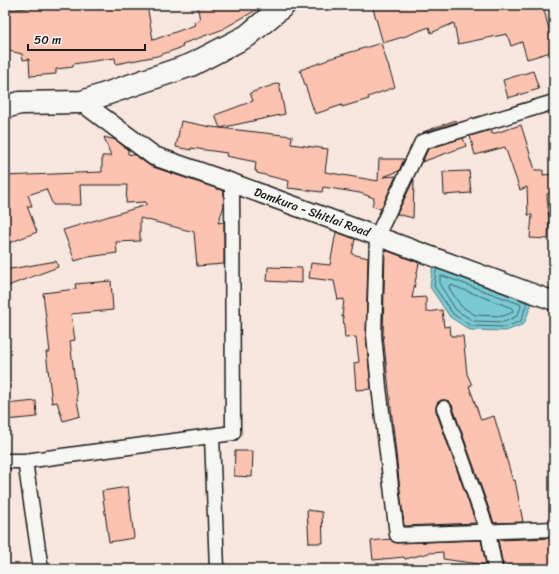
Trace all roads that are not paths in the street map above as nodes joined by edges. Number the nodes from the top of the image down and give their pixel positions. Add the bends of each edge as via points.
1 (284, 5) edge
2 (10, 102) edge
3 (82, 102) junction
4 (554, 102) edge
5 (232, 182) junction
6 (377, 236) junction
7 (554, 300) edge
8 (444, 408) dead end
9 (212, 436) junction
10 (5, 461) edge
11 (25, 461) junction
12 (554, 529) edge
13 (488, 532) junction
14 (41, 569) edge
15 (217, 569) edge
16 (494, 569) edge

1 - 3 highway via 247,36 191,65
2 - 3 highway
3 - 5 street, Damkura - Shitlai Road via 154,156
4 - 6 street via 422,142
5 - 6 street, Damkura - Shitlai Road
5 - 9 street via 232,433
6 - 7 street, Damkura - Shitlai Road
6 - 13 street via 374,335 397,535
8 - 13 street
9 - 11 street
9 - 15 street
10 - 11 street
11 - 14 street
12 - 13 street
13 - 16 street

